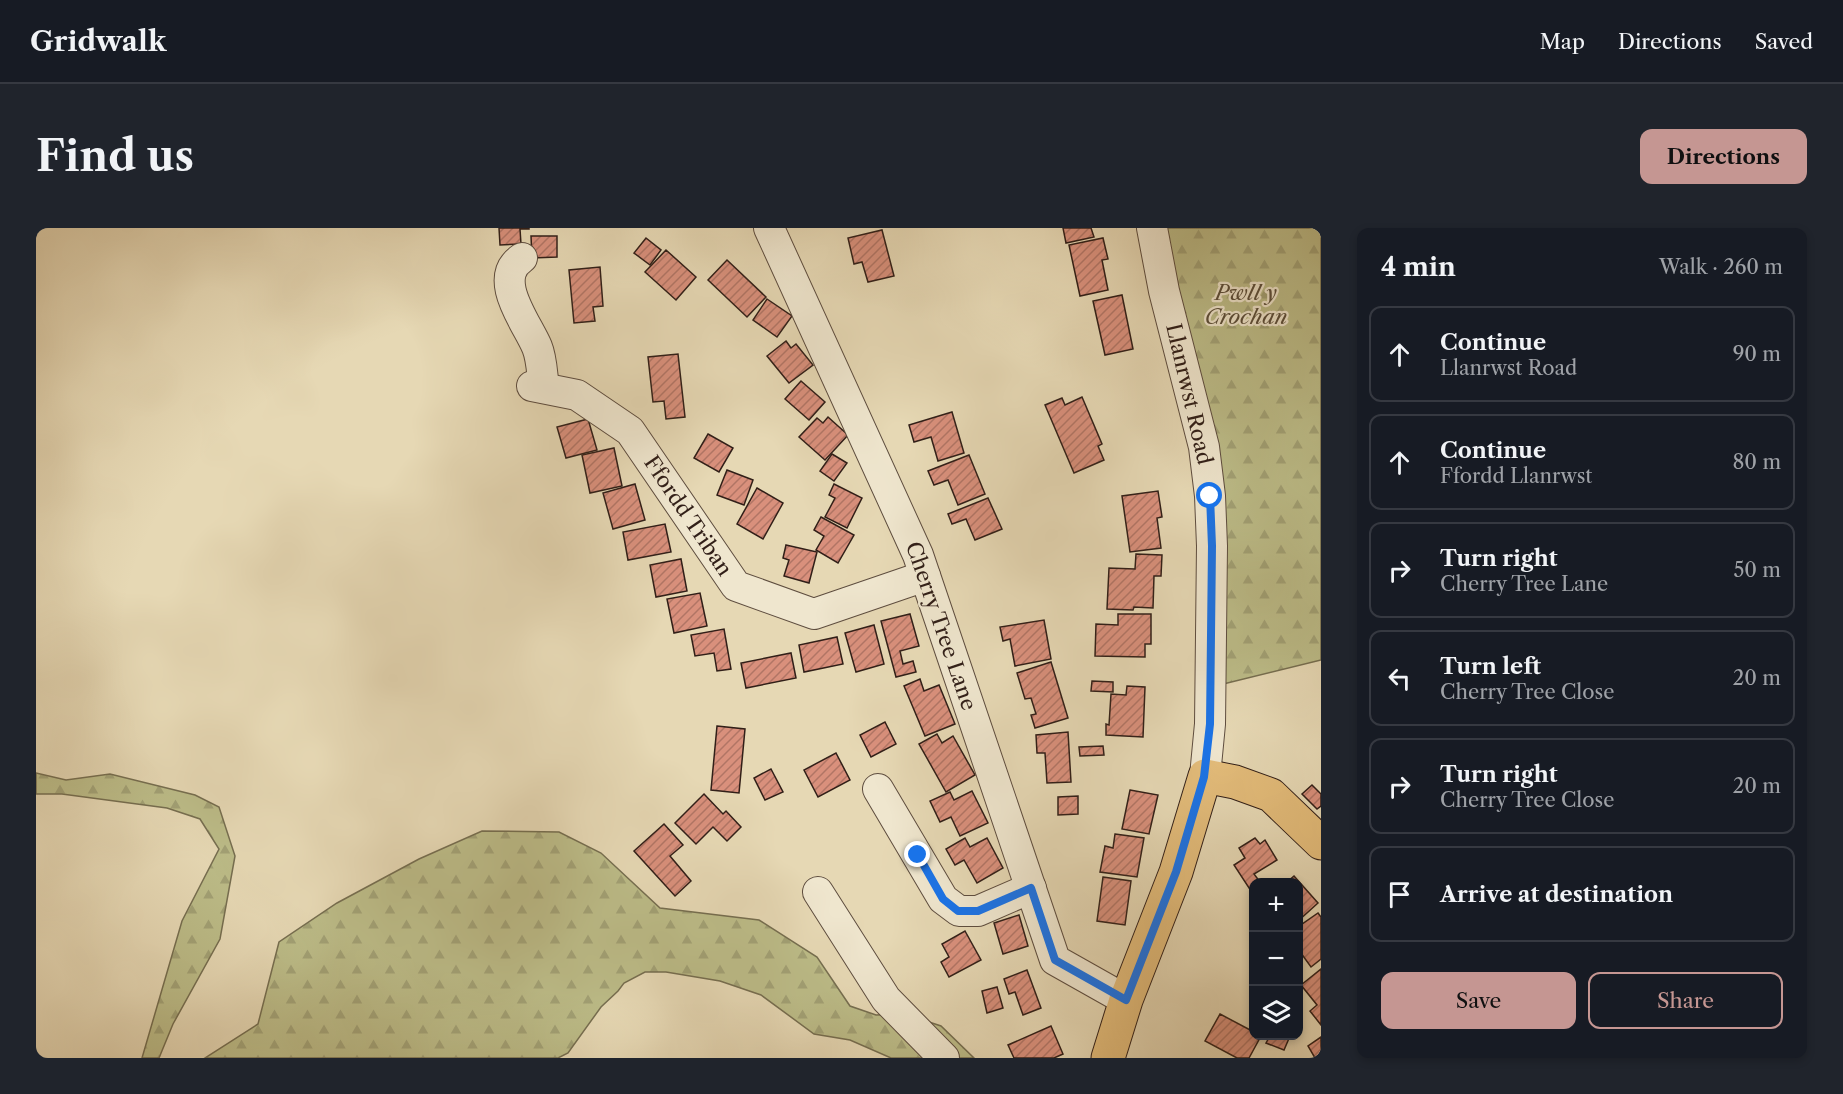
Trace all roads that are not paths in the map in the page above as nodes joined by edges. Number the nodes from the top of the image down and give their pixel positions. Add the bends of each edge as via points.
1 (769, 228) edge
2 (1152, 228) edge
3 (522, 258) dead end
4 (925, 576) junction
5 (1204, 777) junction
6 (878, 789) dead end
7 (1321, 843) edge
8 (1031, 888) junction
9 (818, 892) dead end
10 (1126, 1000) junction
11 (944, 1058) edge
12 (1108, 1058) edge

1 - 4 street, Cherry Tree Lane
2 - 5 street, Llanrwst Road via 1204,447 1210,496 1210,724
3 - 4 street, Ffordd Triban via 514,263 511,297 538,349 538,387 577,395 630,431 736,586 814,614
4 - 8 street, Cherry Tree Lane
5 - 7 main road via 1235,782 1271,795
5 - 10 main road via 1176,872
6 - 8 street via 943,899 958,911 978,911
8 - 10 street, Cherry Tree Lane via 1055,960
9 - 11 street via 886,999
10 - 12 main road

